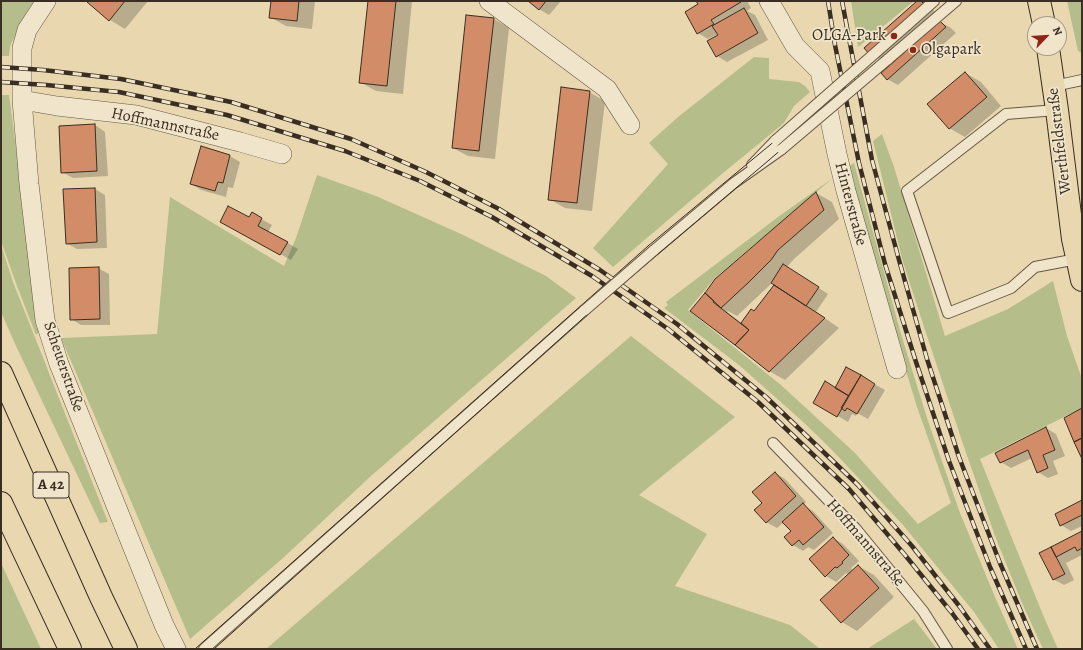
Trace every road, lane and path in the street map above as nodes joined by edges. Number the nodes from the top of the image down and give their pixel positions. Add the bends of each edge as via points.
1 (46, 1) edge
2 (489, 1) edge
3 (769, 1) edge
4 (934, 1) edge
5 (956, 1) edge
6 (1039, 1) edge
7 (1042, 16) edge
8 (1049, 56) edge
9 (1082, 80) edge
10 (1054, 86) junction
11 (22, 100) junction
12 (1057, 110) junction
13 (630, 125) dead end
14 (282, 154) dead end
15 (734, 183) junction
16 (1077, 259) junction
17 (1082, 280) edge
18 (897, 369) dead end
19 (1, 373) edge
20 (774, 443) dead end
21 (1, 503) edge
22 (70, 649) edge
23 (126, 649) edge
24 (176, 649) edge
25 (204, 649) edge
26 (947, 649) edge

1 - 11 street, Scheuerstraße via 27,30 22,48
2 - 13 street via 607,89
3 - 18 street, Hinterstraße via 795,46 820,70 846,191
4 - 15 lane, bridge via 776,140
5 - 15 lane, bridge via 782,149
6 - 7 main road
8 - 10 main road, Werthfeldstraße
9 - 10 lane
10 - 12 main road, Werthfeldstraße
11 - 14 street, Hoffmannstraße via 136,115
11 - 24 street, Scheuerstraße via 29,184 46,320 59,364
12 - 16 main road, Werthfeldstraße
12 - 16 lane via 1006,114 908,191 948,313 1011,288 1035,268
15 - 25 lane, bridge via 653,251
16 - 17 main road, Werthfeldstraße
19 - 23 main road, A 42
20 - 26 lane, Hoffmannstraße via 856,529 923,610
21 - 22 main road

